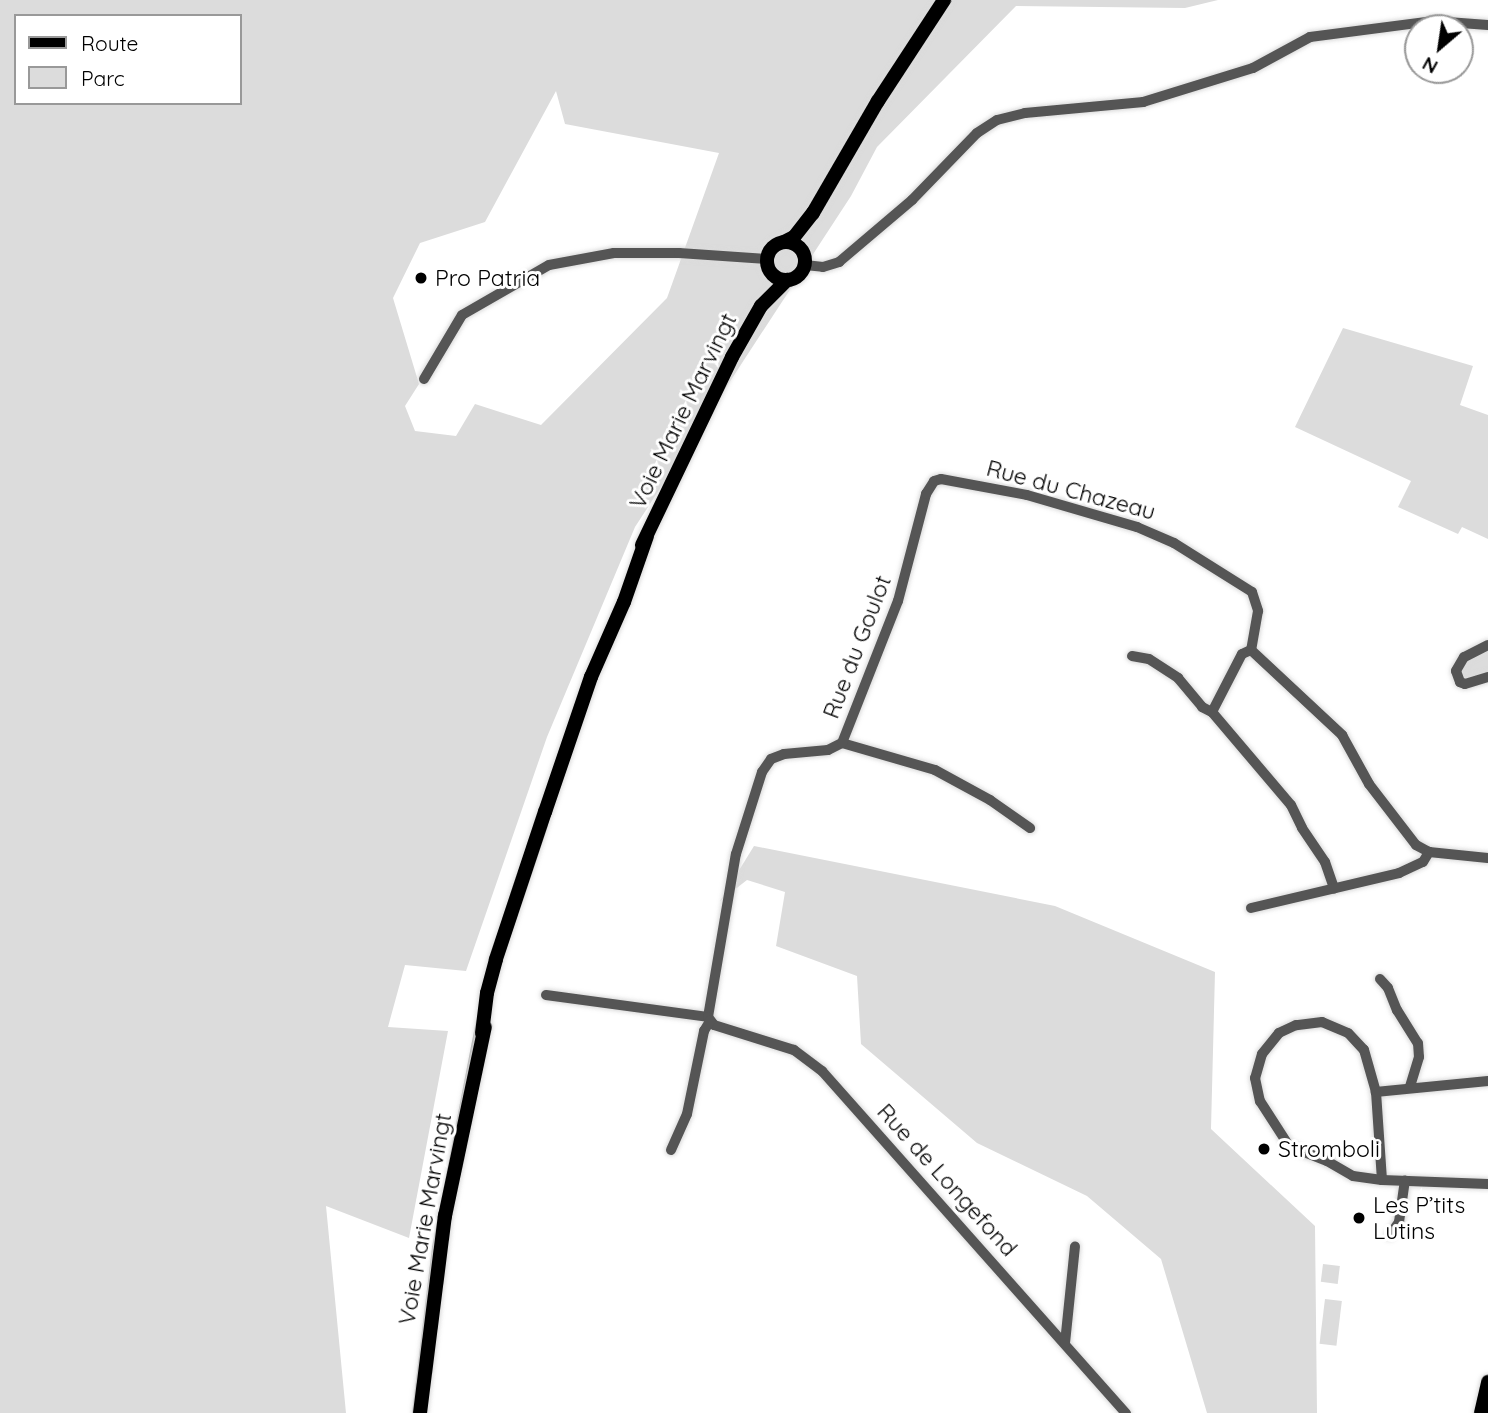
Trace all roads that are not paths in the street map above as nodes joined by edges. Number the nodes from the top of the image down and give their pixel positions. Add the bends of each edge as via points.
1 (944, 0) edge
2 (1488, 25) edge
3 (813, 213) junction
4 (784, 242) junction
5 (804, 258) junction
6 (769, 266) junction
7 (787, 280) junction
8 (761, 306) junction
9 (424, 379) dead end
10 (934, 481) joint
11 (1488, 645) edge
12 (1251, 650) junction
13 (1132, 656) dead end
14 (1488, 677) edge
15 (1212, 712) junction
16 (842, 743) junction
17 (1030, 828) dead end
18 (1429, 852) junction
19 (1488, 858) edge
20 (1334, 888) junction
21 (1251, 908) dead end
22 (1380, 979) dead end
23 (546, 995) dead end
24 (709, 1019) junction
25 (1488, 1081) edge
26 (1410, 1086) junction
27 (1376, 1092) junction
28 (671, 1150) dead end
29 (1382, 1180) junction
30 (1405, 1180) junction
31 (1488, 1184) edge
32 (1390, 1235) dead end
33 (1075, 1247) dead end
34 (1065, 1343) junction
35 (1488, 1382) edge
36 (420, 1413) edge
37 (1126, 1413) edge
38 (1481, 1413) edge

1 - 3 main road
2 - 5 street via 1434,21 1310,37 1253,68 1143,102 1025,113 997,120 976,133 902,209 839,262 823,267
3 - 4 main road via 794,237
3 - 5 main road
4 - 5 main road via 795,243
4 - 6 main road via 771,249
5 - 7 main road via 798,276
6 - 7 main road
6 - 8 main road, Voie Marie Marvingt
6 - 9 street via 679,253 614,253 549,265 462,315
7 - 8 main road, Voie Marie Marvingt
8 - 36 main road, Voie Marie Marvingt via 706,407 605,625 487,993 445,1216
10 - 12 street, Rue du Chazeau via 1027,495 1174,543 1252,592 1258,611
10 - 16 street, Rue du Goulot via 926,495 898,601
11 - 14 street via 1464,657 1456,671 1465,684
12 - 15 street via 1242,654
12 - 18 street via 1342,735 1369,784 1416,845
13 - 15 street via 1149,659 1178,678 1202,707
15 - 20 street via 1291,805 1325,862
16 - 17 street via 935,770
16 - 24 street, Rue du Goulot via 828,750 784,754 767,762 762,772 736,854
18 - 19 street
18 - 20 street via 1423,862 1399,873
20 - 21 street
22 - 26 street via 1418,1043 1419,1057
23 - 24 street, Rue de Longefond
24 - 28 street, Rue du Goulot via 687,1114
24 - 34 street, Rue de Longefond via 794,1050 822,1071
25 - 26 street
26 - 27 street
27 - 29 street
27 - 29 street via 1364,1050 1348,1033 1322,1023 1296,1025 1279,1033 1262,1054 1255,1078 1260,1101 1289,1146 1353,1176
29 - 30 street
30 - 31 street
30 - 32 street via 1399,1222
33 - 34 street
34 - 37 street, Rue de Longefond
35 - 38 main road

